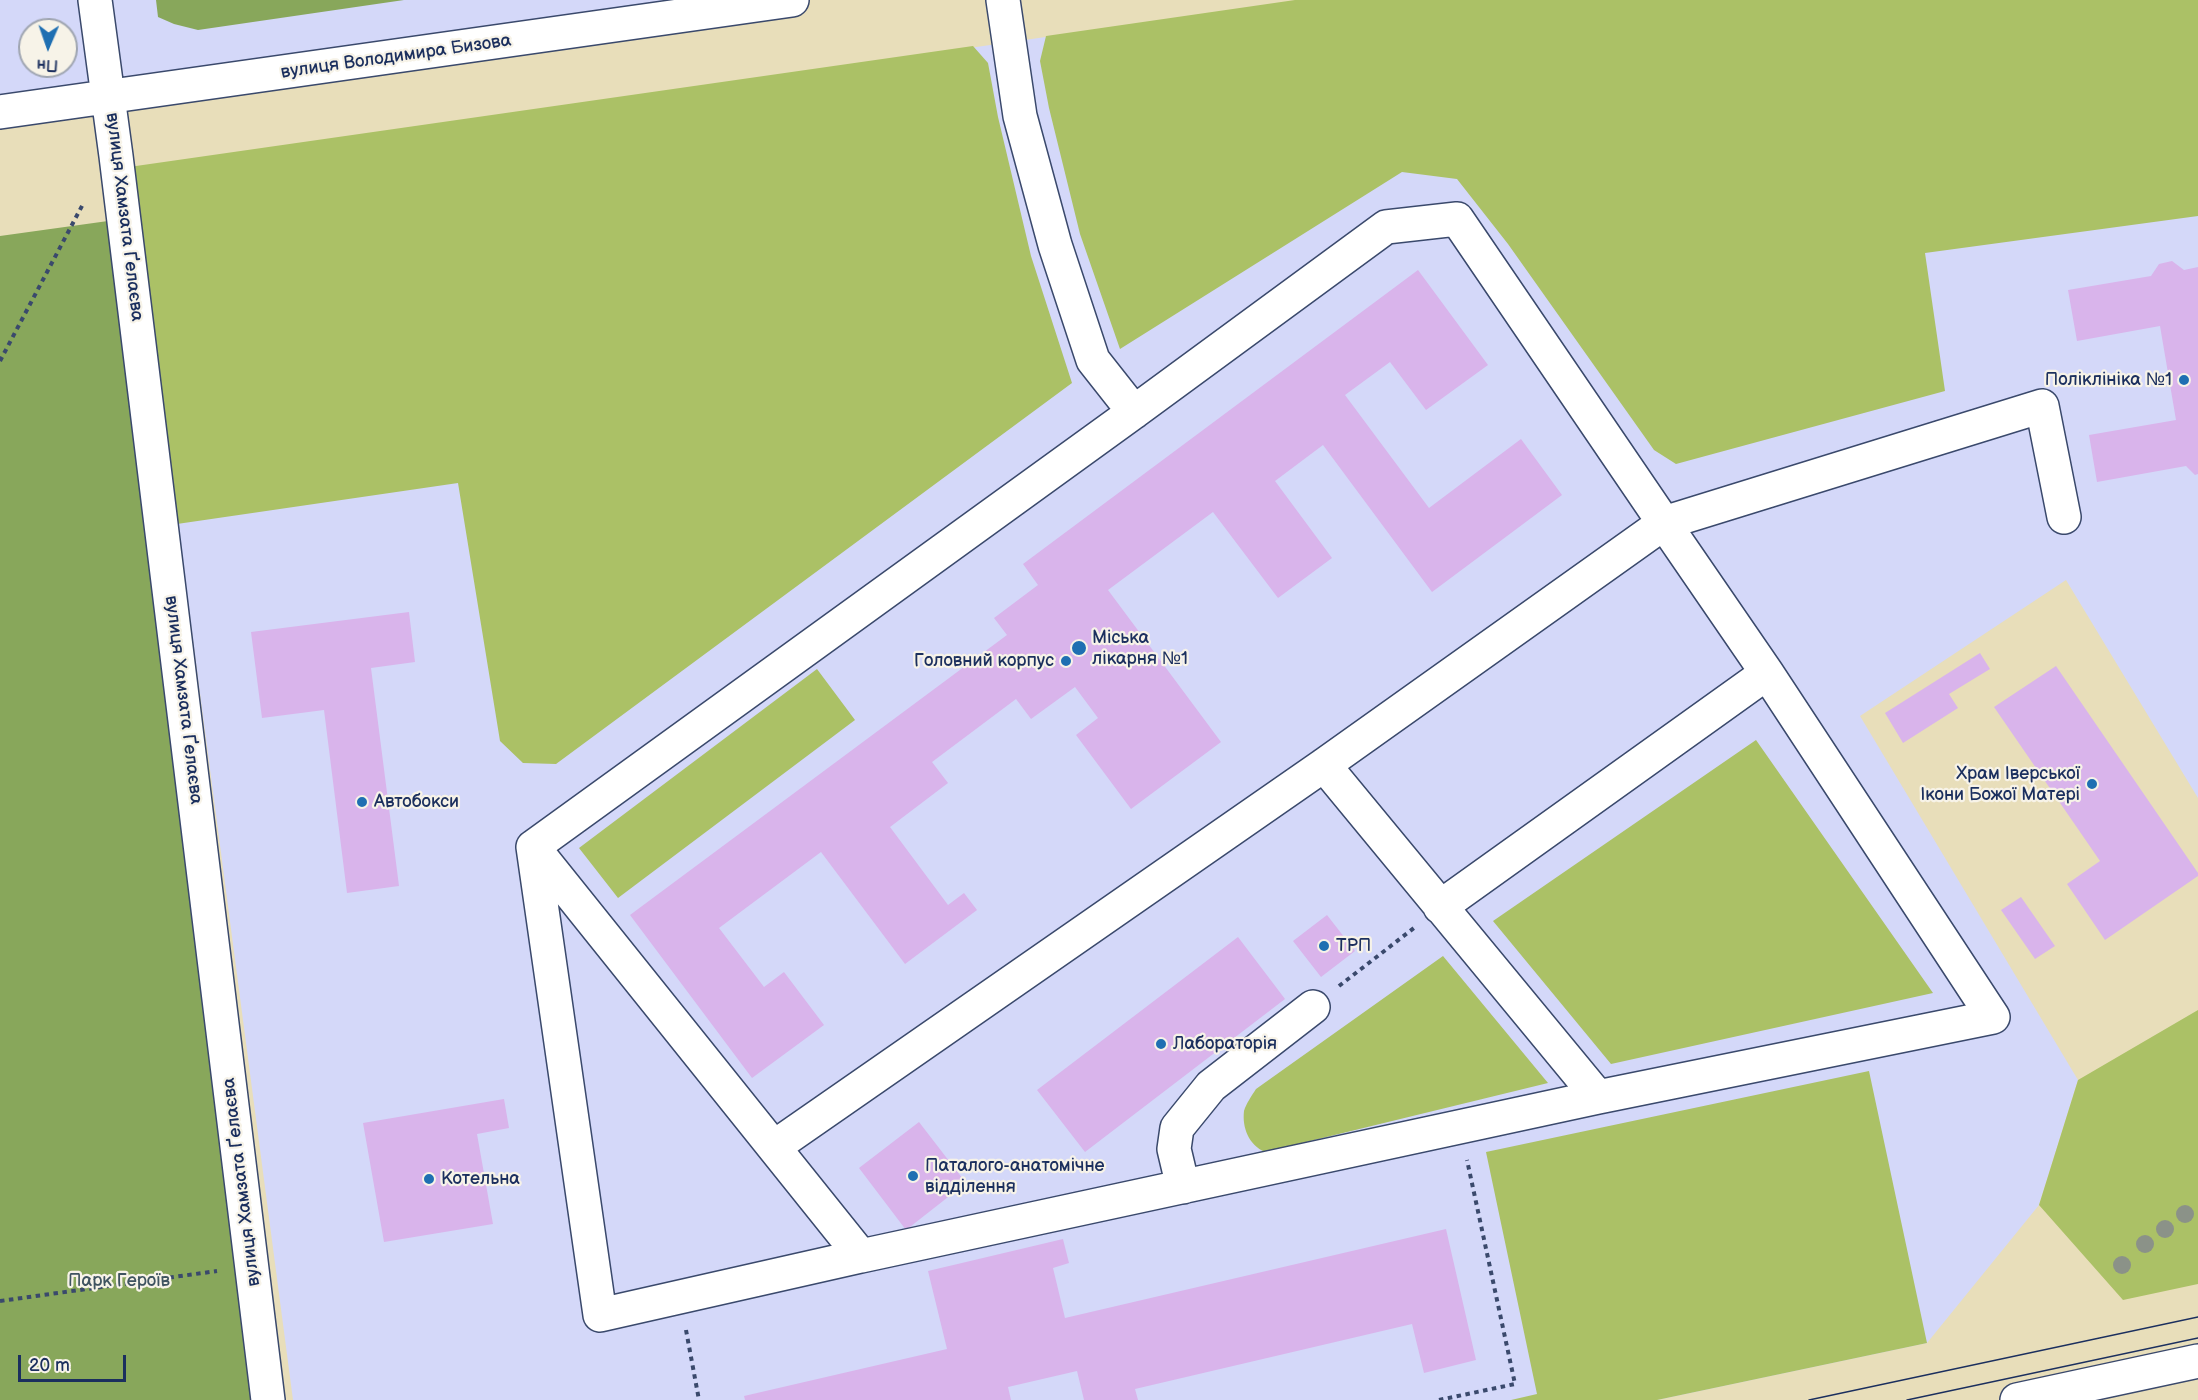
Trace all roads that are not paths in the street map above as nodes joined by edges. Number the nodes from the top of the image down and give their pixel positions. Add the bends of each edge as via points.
1 (95, 0) edge
2 (792, 0) edge
3 (1004, 0) edge
4 (109, 98) junction
5 (0, 112) edge
6 (1134, 412) junction
7 (2064, 518) dead end
8 (1664, 523) junction
9 (1767, 673) junction
10 (1324, 765) junction
11 (533, 847) junction
12 (1440, 908) junction
13 (1313, 1007) road end
14 (1598, 1097) junction
15 (774, 1147) junction
16 (1183, 1187) junction
17 (861, 1256) junction
18 (2198, 1361) edge
19 (268, 1400) edge
20 (2017, 1400) edge

1 - 4 street, вулиця Хамзата Ґелаєва
2 - 4 street, вулиця Володимира Бизова
3 - 6 street via 1020,116 1056,246 1093,360
4 - 5 street, вулиця Володимира Бизова
4 - 19 street, вулиця Хамзата Ґелаєва
6 - 8 street via 1386,226 1457,219
6 - 11 street
7 - 8 street via 2042,406
8 - 9 street
8 - 10 street
9 - 12 street
9 - 14 street via 1993,1017
10 - 12 street
10 - 15 street
11 - 15 street
11 - 17 street via 600,1315
12 - 14 street
13 - 16 street via 1211,1086 1177,1128 1174,1149
14 - 16 street
15 - 17 street
16 - 17 street
18 - 20 street

